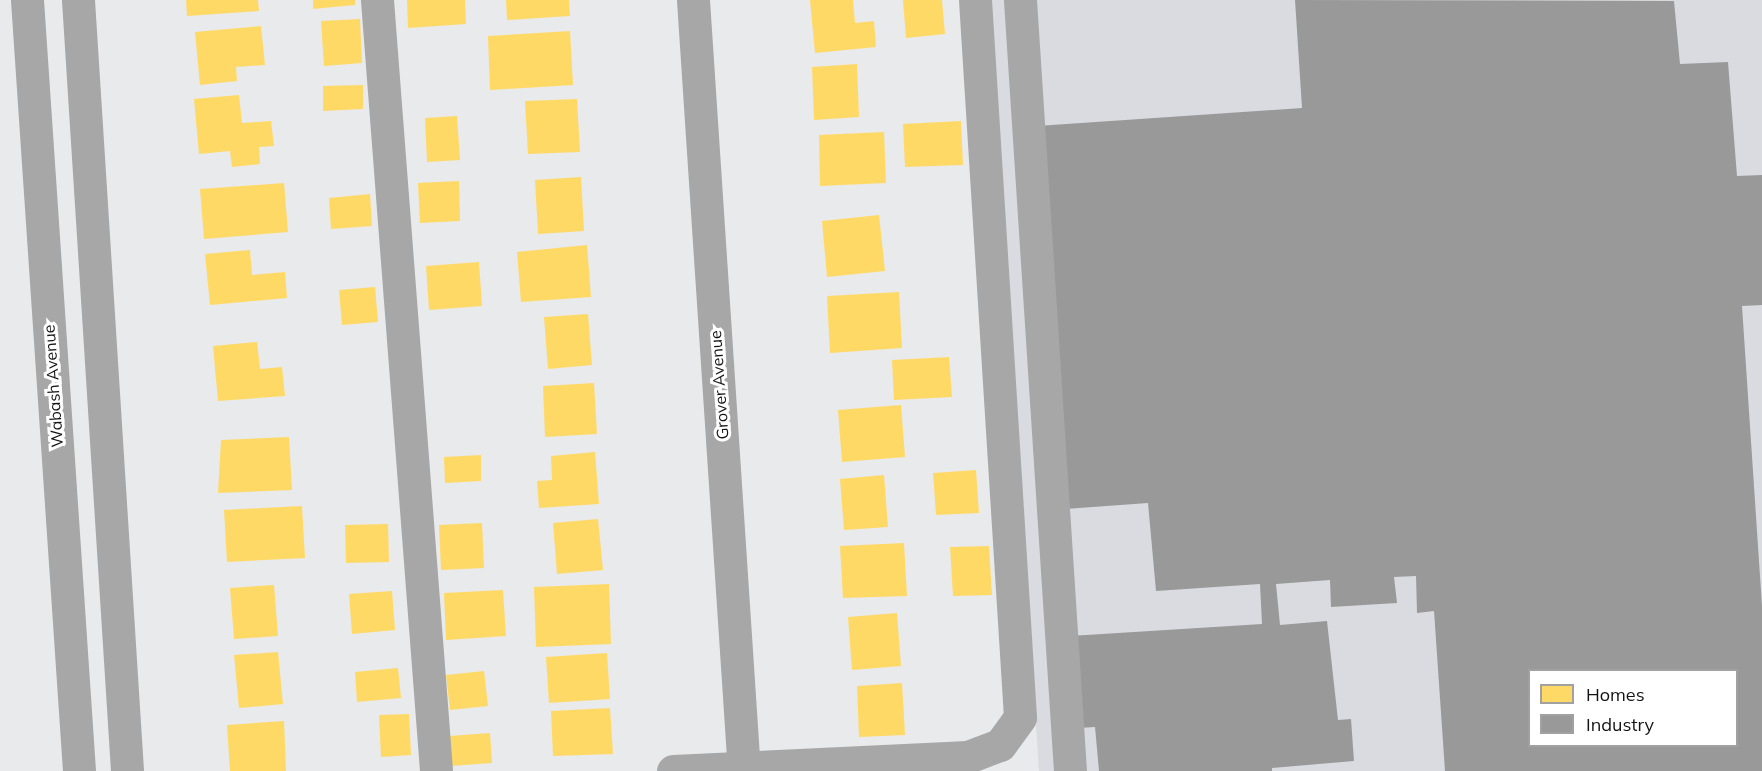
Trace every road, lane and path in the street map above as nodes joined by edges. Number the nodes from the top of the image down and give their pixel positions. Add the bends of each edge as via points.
1 (27, 0) edge
2 (78, 0) edge
3 (377, 0) edge
4 (693, 0) edge
5 (975, 0) edge
6 (1020, 0) edge
7 (744, 768) edge
8 (79, 771) edge
9 (127, 771) edge
10 (436, 771) edge
11 (673, 771) edge
12 (1070, 771) edge

1 - 8 street, Wabash Avenue
2 - 9 street
3 - 10 street
4 - 7 street, Grover Avenue
5 - 7 street via 1020,717 1000,745 968,757
6 - 12 street
7 - 11 street

